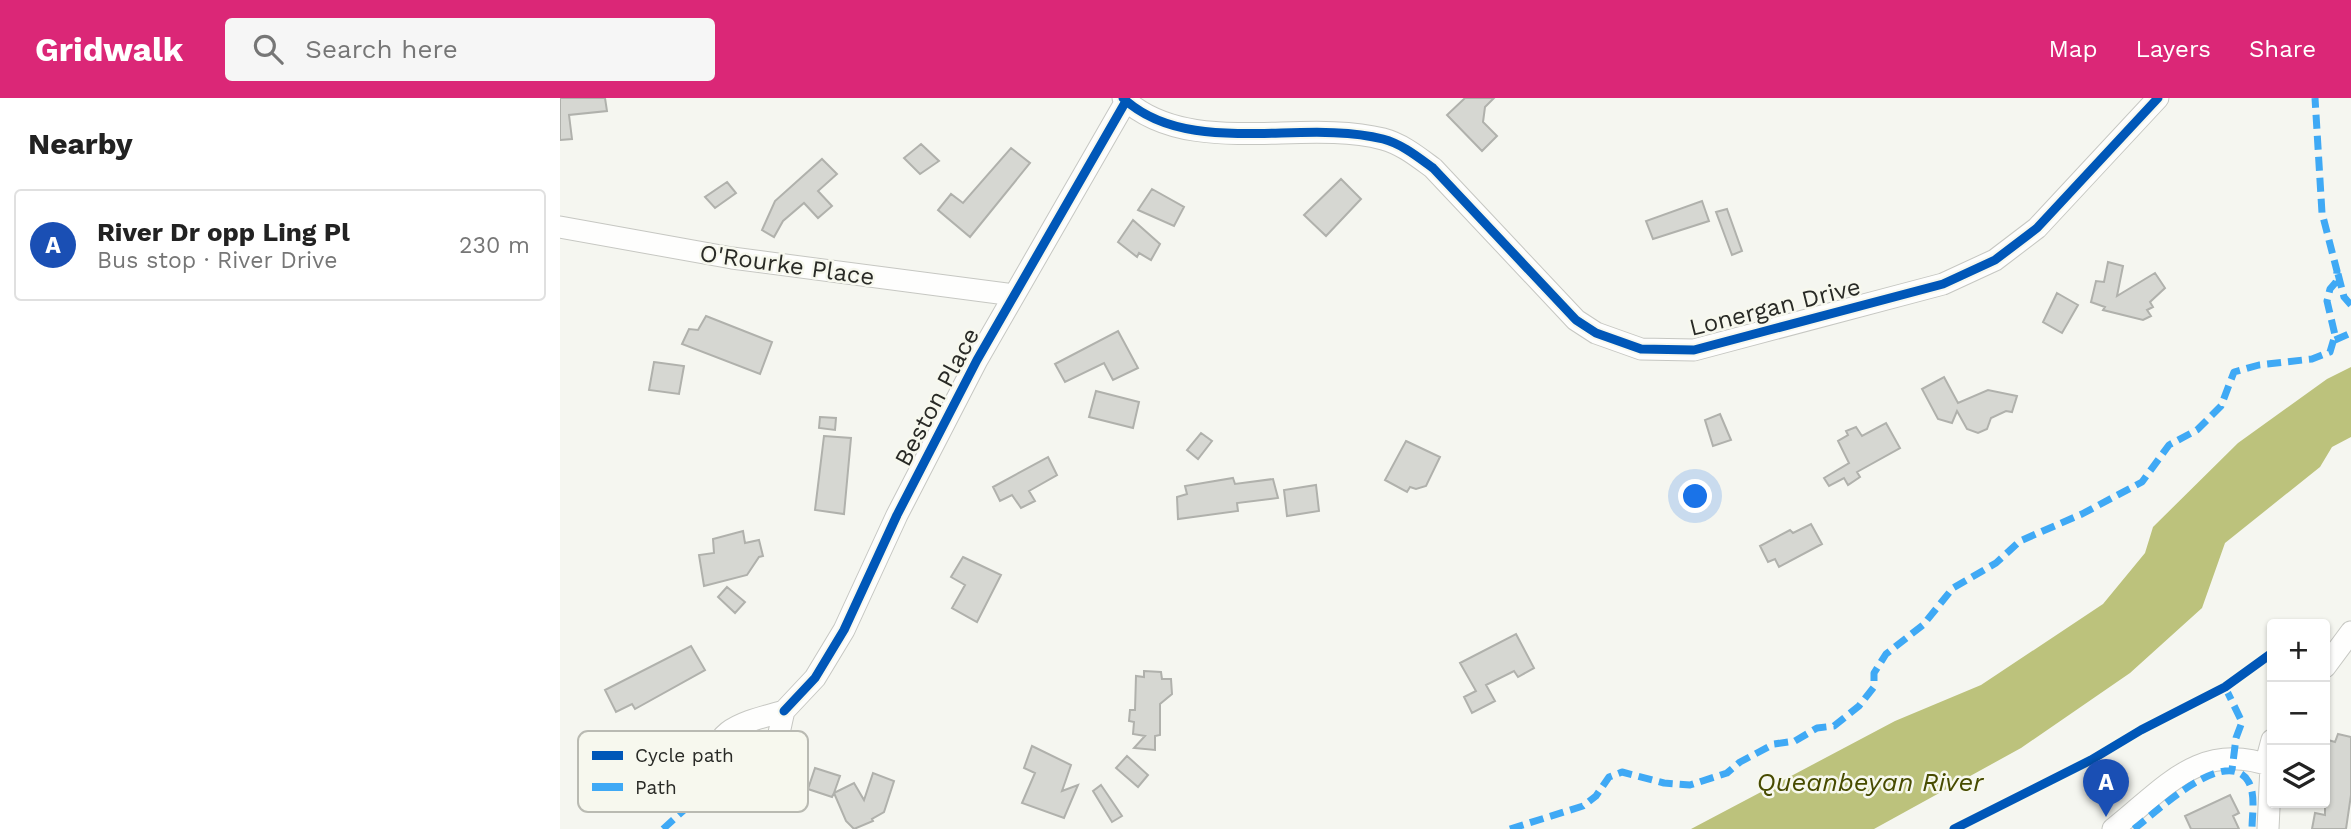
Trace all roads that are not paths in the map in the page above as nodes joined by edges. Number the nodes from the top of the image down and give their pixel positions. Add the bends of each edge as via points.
1 (2158, 98) edge
2 (1124, 100) edge
3 (560, 227) edge
4 (1014, 295) junction
5 (2350, 633) edge
6 (2330, 647) edge
7 (2330, 660) edge
8 (784, 711) dead end
9 (2267, 764) edge
10 (2269, 808) edge
11 (2113, 829) edge
12 (2267, 829) edge

1 - 2 street, Lonergan Drive via 2037,228 1982,267 1943,284 1802,323 1694,350 1667,352 1616,342 1576,320 1433,168 1385,139 1328,132 1195,131 1148,115
2 - 4 street, Beston Place
3 - 4 street, O'Rourke Place via 757,262
4 - 8 street, Beston Place via 936,438 844,630 815,678
5 - 6 street
5 - 7 street
9 - 11 street via 2232,756 2206,760
10 - 12 street

